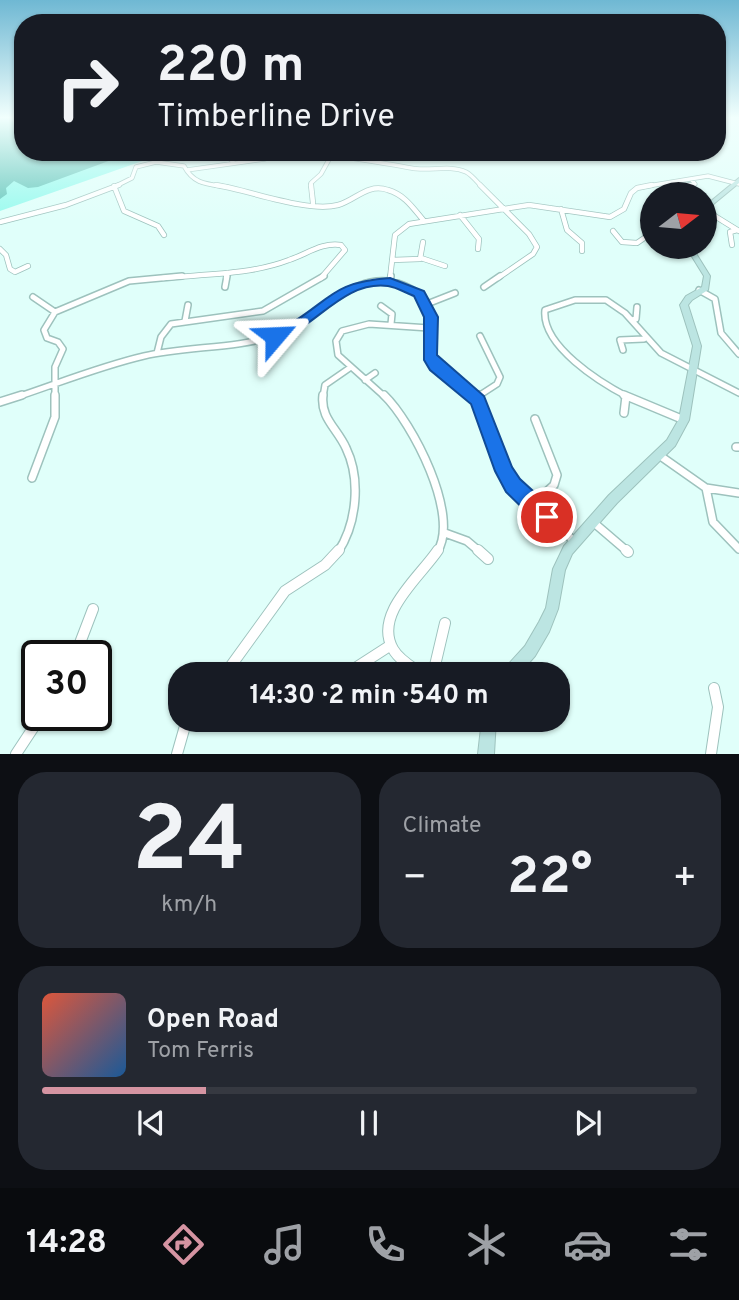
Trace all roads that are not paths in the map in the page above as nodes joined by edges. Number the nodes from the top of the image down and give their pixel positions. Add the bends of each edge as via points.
1 (244, 161) edge
2 (327, 161) edge
3 (356, 161) edge
4 (233, 162) joint
5 (361, 162) joint
6 (187, 170) junction
7 (691, 179) junction
8 (693, 182) edge
9 (738, 182) edge
10 (114, 186) junction
11 (718, 198) edge
12 (313, 203) junction
13 (504, 208) junction
14 (561, 209) junction
15 (460, 215) junction
16 (718, 217) edge
17 (424, 220) junction
18 (0, 222) edge
19 (738, 230) edge
20 (613, 231) dead end
21 (164, 235) dead end
22 (640, 241) edge
23 (423, 242) dead end
24 (732, 245) dead end
25 (0, 249) edge
26 (478, 249) dead end
27 (582, 251) dead end
28 (421, 258) junction
29 (696, 259) edge
30 (392, 260) junction
31 (28, 266) dead end
32 (267, 266) junction
33 (445, 266) dead end
34 (227, 273) junction
35 (271, 275) dead end
36 (390, 282) junction
37 (100, 285) dead end
38 (225, 287) dead end
39 (484, 287) dead end
40 (699, 290) junction
41 (106, 291) junction
42 (455, 293) dead end
43 (33, 297) dead end
44 (427, 304) junction
45 (188, 305) dead end
46 (382, 306) dead end
47 (637, 307) dead end
48 (55, 312) junction
49 (632, 320) junction
50 (185, 321) junction
51 (391, 324) junction
52 (429, 328) junction
53 (480, 336) dead end
54 (644, 339) junction
55 (622, 350) dead end
56 (157, 354) junction
57 (739, 354) edge
58 (351, 367) junction
59 (694, 370) junction
60 (375, 373) dead end
61 (365, 380) junction
62 (55, 383) junction
63 (739, 393) edge
64 (626, 396) junction
65 (476, 397) junction
66 (0, 402) edge
67 (624, 414) dead end
68 (535, 419) dead end
69 (684, 420) junction
70 (659, 455) junction
71 (32, 478) dead end
72 (706, 488) junction
73 (739, 493) edge
74 (532, 505) junction
75 (593, 522) junction
76 (445, 533) junction
77 (575, 542) junction
78 (739, 549) edge
79 (628, 552) dead end
80 (488, 559) dead end
81 (93, 609) dead end
82 (445, 623) dead end
83 (81, 640) edge
84 (391, 645) junction
85 (238, 662) edge
86 (365, 662) edge
87 (407, 662) edge
88 (436, 662) edge
89 (520, 662) edge
90 (714, 688) dead end
91 (31, 731) edge
92 (181, 732) edge
93 (487, 732) edge
94 (16, 754) edge
95 (177, 754) edge
96 (486, 754) edge
97 (711, 754) edge

1 - 4 street
2 - 12 street via 311,183
3 - 5 street
4 - 6 street
5 - 13 street via 463,171
6 - 10 street via 179,164 145,163 136,167 128,180
6 - 12 street via 203,184 244,189 278,202
7 - 8 street
7 - 9 street via 713,176
7 - 14 street via 637,188 624,209 610,217
9 - 11 street
10 - 18 street via 66,205
10 - 21 street via 124,211 158,226
12 - 17 street via 340,205 366,190 383,188 405,198
13 - 14 street
13 - 15 street
13 - 39 street via 532,237 536,250
14 - 27 street via 566,228 582,243
15 - 17 street
15 - 26 street via 478,239
16 - 19 street
17 - 30 street via 397,230
19 - 24 street via 730,232
20 - 22 street via 622,242
23 - 28 street
25 - 31 street via 10,269 15,272
28 - 30 street
28 - 33 street
29 - 40 street via 707,276 705,288
30 - 36 street
32 - 34 street
32 - 35 street
32 - 50 street via 324,244 336,243 345,250 323,277 263,311
34 - 38 street
34 - 41 street via 135,279
36 - 44 street via 419,293
36 - 56 street via 350,288 305,322 275,336
37 - 41 street
40 - 57 street via 715,299 721,333
40 - 59 street via 684,305 697,346
41 - 48 street
42 - 44 street
43 - 48 street
44 - 52 street
45 - 50 street
46 - 51 street via 392,314
47 - 49 street
48 - 62 street via 44,330 47,338 63,349
49 - 54 street
49 - 64 street via 615,302 598,296 553,304 543,313 565,355
50 - 56 street via 166,328
51 - 52 street
51 - 58 street via 353,325 338,336 335,348
52 - 65 street via 427,345 436,366
53 - 65 street via 500,377
54 - 55 street via 620,340
54 - 59 street
56 - 62 street
58 - 61 street
58 - 85 street via 326,385 321,403 324,418 349,452 353,469 349,534 337,556 285,590
59 - 63 street
59 - 69 street
60 - 61 street
61 - 76 street via 412,430 440,501
62 - 66 street
62 - 71 street via 55,417
64 - 67 street
64 - 69 street
65 - 74 street via 505,471
68 - 74 street via 557,474 554,485
69 - 70 street
70 - 72 street
70 - 75 street
72 - 73 street
72 - 78 street via 713,522
74 - 77 street
75 - 77 street
75 - 79 street
76 - 80 street via 467,541
76 - 84 street via 438,551 394,607 388,629
77 - 89 street via 559,569 544,627
81 - 83 street
82 - 88 street
84 - 86 street
84 - 87 street
90 - 97 street via 718,708
91 - 94 street
92 - 95 street
93 - 96 street

